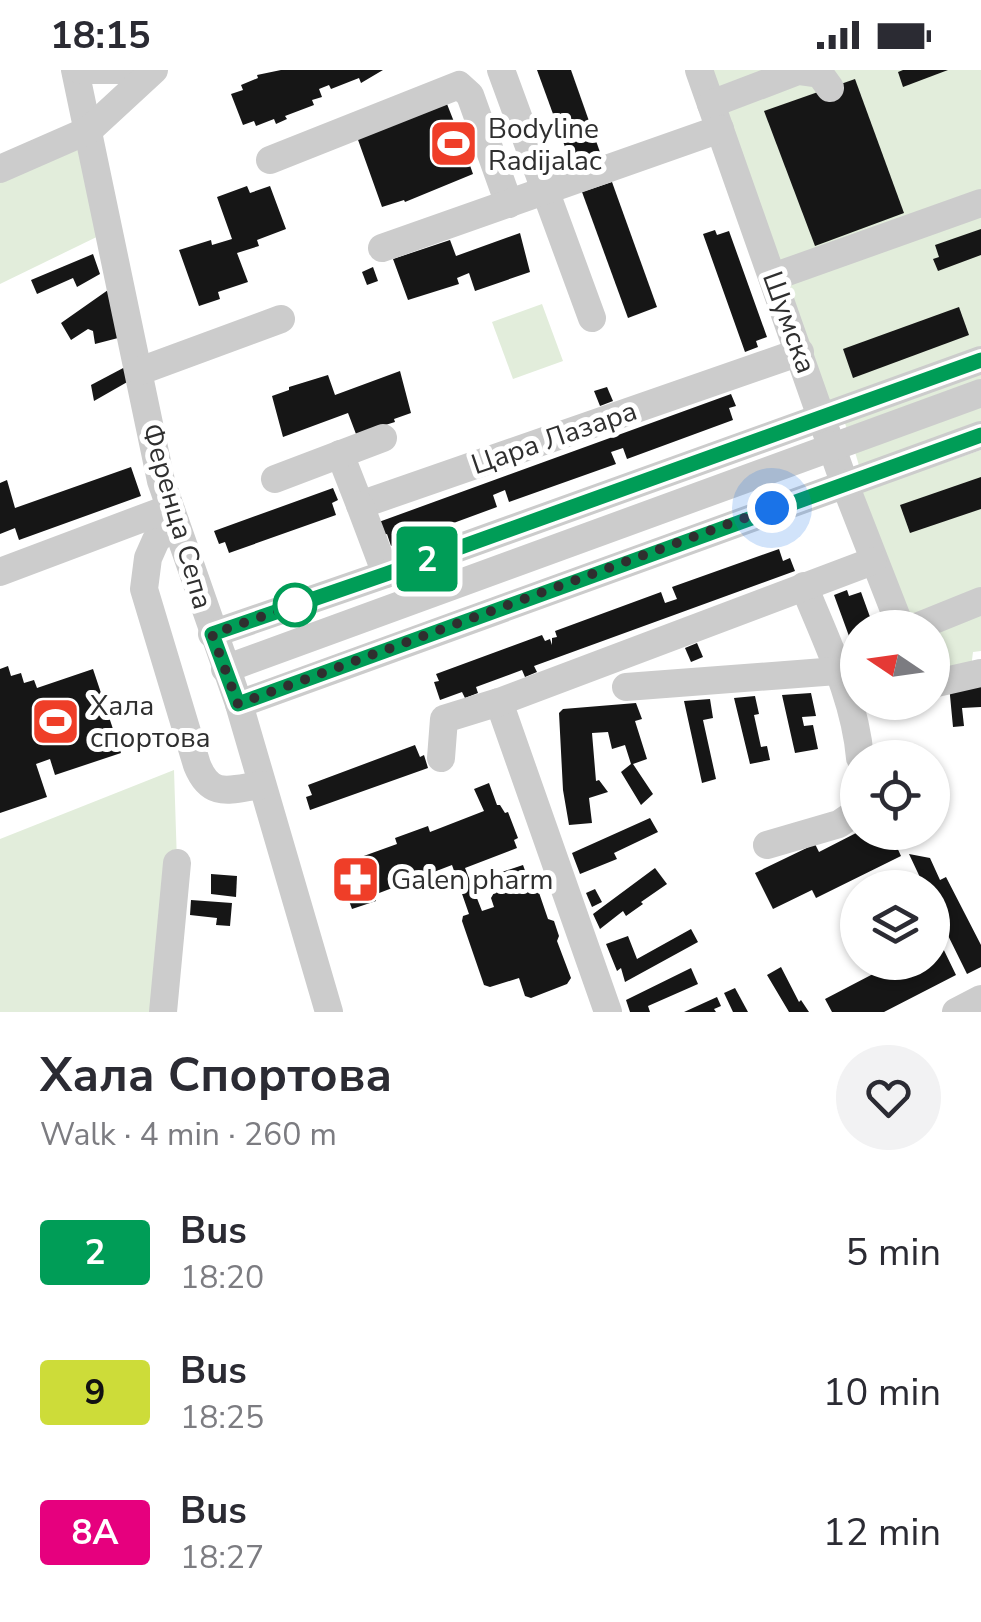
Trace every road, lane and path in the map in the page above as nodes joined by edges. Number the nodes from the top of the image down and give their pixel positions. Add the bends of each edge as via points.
1 (78, 70) edge
2 (501, 70) edge
3 (699, 70) edge
4 (142, 71) edge
5 (830, 88) dead end
6 (715, 116) junction
7 (89, 130) junction
8 (270, 160) dead end
9 (0, 169) edge
10 (545, 191) junction
11 (981, 203) edge
12 (509, 204) junction
13 (382, 248) dead end
14 (774, 277) junction
15 (592, 318) dead end
16 (280, 319) dead end
17 (800, 352) junction
18 (981, 360) edge
19 (140, 371) junction
20 (981, 393) edge
21 (824, 417) junction
22 (981, 434) edge
23 (384, 438) dead end
24 (832, 446) junction
25 (340, 454) junction
26 (276, 479) dead end
27 (844, 482) junction
28 (360, 505) junction
29 (173, 515) junction
30 (873, 561) junction
31 (0, 572) edge
32 (386, 574) junction
33 (804, 586) junction
34 (981, 601) edge
35 (893, 610) edge
36 (950, 613) edge
37 (212, 634) junction
38 (225, 669) junction
39 (838, 671) junction
40 (981, 673) edge
41 (950, 680) edge
42 (626, 687) dead end
43 (499, 702) junction
44 (238, 704) junction
45 (858, 740) edge
46 (441, 758) dead end
47 (262, 785) junction
48 (840, 823) edge
49 (767, 845) dead end
50 (177, 863) dead end
51 (981, 999) edge
52 (162, 1012) edge
53 (329, 1012) edge
54 (608, 1012) edge
55 (956, 1012) edge

1 - 4 street
1 - 7 street, Ференца Сепа
2 - 10 street
3 - 6 street, Шумска
4 - 7 street
5 - 6 street via 820,74 798,71
6 - 10 street
6 - 14 street, Шумска
7 - 9 street
7 - 19 street, Ференца Сепа
8 - 12 street via 460,85 470,95
10 - 12 street
10 - 15 street
11 - 14 street
12 - 13 street
14 - 17 street, Шумска
16 - 19 street
17 - 21 street, Шумска
17 - 28 street, Цара Лазара
18 - 21 street
19 - 29 street, Ференца Сепа
20 - 24 street
21 - 24 street, Шумска
21 - 32 street
22 - 27 street
23 - 25 street
24 - 27 street, Шумска
24 - 38 street
25 - 26 street
25 - 28 street
27 - 30 street, Шумска
27 - 44 street
28 - 32 street
29 - 31 street
29 - 37 street, Ференца Сепа
29 - 47 street via 148,558 144,589 197,765 210,787
30 - 33 street
30 - 35 street, Шумска
32 - 37 street
33 - 39 street
33 - 43 street
34 - 36 street
37 - 38 street, Ференца Сепа
38 - 44 street, Ференца Сепа
39 - 42 street
39 - 45 street
40 - 41 street
43 - 46 street via 444,719
43 - 54 street
44 - 47 street, Ференца Сепа
47 - 53 street, Ференца Сепа
48 - 49 street
50 - 52 street
51 - 55 street

